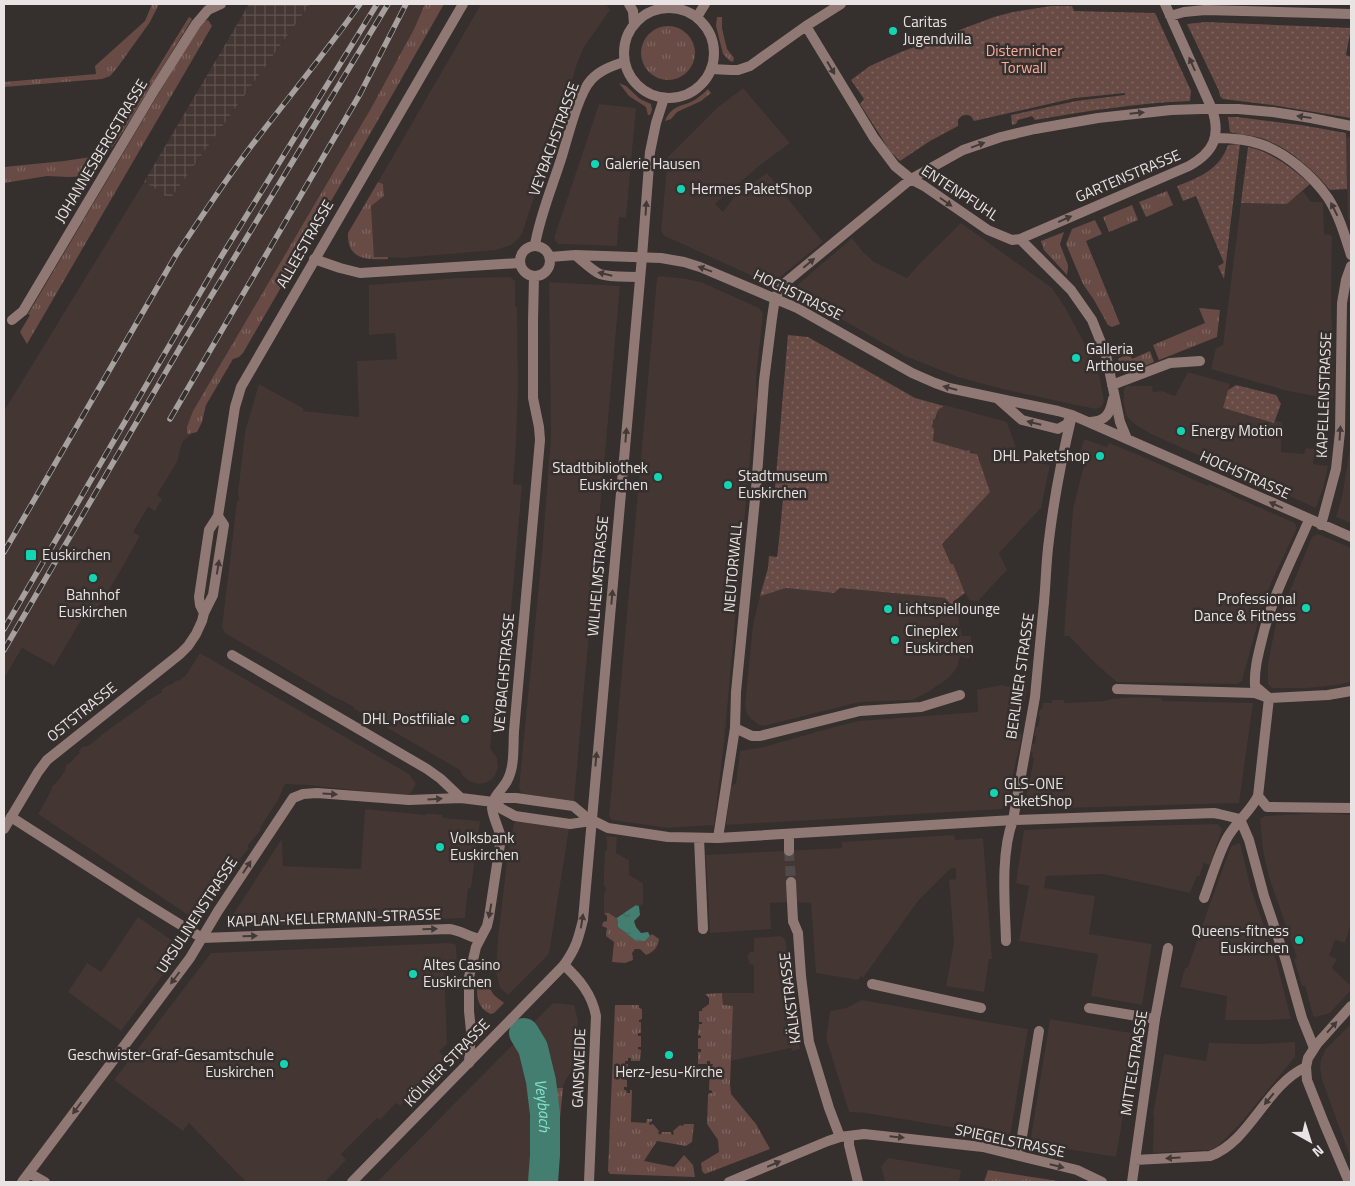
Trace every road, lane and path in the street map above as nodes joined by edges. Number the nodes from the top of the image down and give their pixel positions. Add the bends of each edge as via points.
1 (221, 4) edge
2 (463, 4) edge
3 (629, 4) edge
4 (705, 4) edge
5 (841, 4) edge
6 (1165, 4) edge
7 (661, 6) edge
8 (1351, 14) edge
9 (1170, 16) junction
10 (697, 18) junction
11 (634, 24) junction
12 (806, 26) junction
13 (624, 62) junction
14 (711, 68) junction
15 (664, 98) junction
16 (1212, 109) junction
17 (1351, 126) edge
18 (1215, 138) junction
19 (911, 179) junction
20 (1020, 239) junction
21 (535, 245) junction
22 (575, 255) junction
23 (1351, 255) edge
24 (550, 257) junction
25 (642, 257) junction
26 (314, 259) junction
27 (519, 263) junction
28 (1351, 266) edge
29 (534, 276) junction
30 (640, 277) junction
31 (775, 298) junction
32 (12, 320) dead end
33 (1200, 360) dead end
34 (1113, 390) junction
35 (997, 399) junction
36 (1072, 415) junction
37 (1090, 422) junction
38 (1127, 440) junction
39 (1309, 520) junction
40 (1321, 525) junction
41 (1351, 537) edge
42 (196, 634) joint
43 (232, 655) dead end
44 (1117, 690) dead end
45 (1351, 691) edge
46 (960, 696) dead end
47 (1269, 698) junction
48 (735, 728) junction
49 (1258, 796) junction
50 (461, 798) junction
51 (493, 802) junction
52 (1351, 808) edge
53 (11, 817) junction
54 (1240, 819) junction
55 (1013, 820) junction
56 (591, 821) junction
57 (4, 829) edge
58 (789, 834) junction
59 (699, 838) junction
60 (718, 838) junction
61 (790, 851) tunnel mouth
62 (791, 882) tunnel mouth
63 (1204, 898) dead end
64 (703, 929) dead end
65 (202, 938) junction
66 (480, 939) junction
67 (1006, 941) dead end
68 (1168, 948) dead end
69 (564, 965) junction
70 (872, 984) dead end
71 (1351, 1006) edge
72 (981, 1008) dead end
73 (1089, 1008) dead end
74 (1155, 1019) junction
75 (1039, 1031) dead end
76 (1314, 1048) junction
77 (469, 1063) junction
78 (1306, 1067) junction
79 (844, 1136) junction
80 (1019, 1155) junction
81 (1136, 1160) junction
82 (29, 1172) junction
83 (22, 1182) edge
84 (45, 1182) edge
85 (352, 1182) edge
86 (588, 1182) edge
87 (729, 1182) edge
88 (858, 1182) edge
89 (1102, 1182) edge
90 (1132, 1182) edge
91 (1349, 1182) edge

1 - 32 street, JOHANNESBERGSTRASSE via 208,10 196,24 23,311
2 - 26 street, ALLEESTRASSE
3 - 11 street
4 - 10 street
5 - 12 street
6 - 9 street
7 - 10 street via 678,9
7 - 11 street
8 - 9 street via 1205,10
16 -> 9 street
10 - 14 street via 712,41 714,55
11 - 13 street via 625,42
12 - 14 street via 750,66 738,70
12 -> 19 street, ENTENPFUHL via 886,156
13 - 15 street via 638,86
13 - 21 street, VEYBACHSTRASSE via 601,72 586,87
14 - 15 street via 692,91 679,97
25 -> 15 street, WILHELMSTRASSE via 650,152
17 -> 16 street via 1273,112
16 - 18 street via 1216,121
19 -> 16 street via 963,150 1035,129 1132,113
20 -> 18 street, GARTENSTRASSE via 1199,161
23 -> 18 street via 1328,199 1302,170 1261,144
19 -> 20 street, ENTENPFUHL via 988,230 1012,240
31 -> 19 street via 786,282
20 - 34 street via 1071,290 1092,320 1106,355
21 - 24 street via 545,249
21 - 27 street via 521,252
22 - 24 street, HOCHSTRASSE
22 - 25 street, HOCHSTRASSE
30 -> 22 street via 600,274
24 - 29 street via 544,273
25 - 30 street, WILHELMSTRASSE
31 -> 25 street, HOCHSTRASSE via 700,267
26 - 27 street via 360,273
26 - 42 street, ALLEESTRASSE via 241,386 218,516 224,525 213,596
27 - 29 street via 524,272
40 -> 28 street, KAPELLENSTRASSE via 1338,460 1342,303
29 - 51 street, VEYBACHSTRASSE via 533,398 540,440 511,770
56 -> 30 street, WILHELMSTRASSE
35 -> 31 street, HOCHSTRASSE via 949,388 918,376
31 - 48 street, NEUTORWALL via 764,381
33 - 34 street via 1170,363
34 - 37 street via 1109,414
34 - 38 street
35 - 36 street, HOCHSTRASSE
36 -> 35 street, HOCHSTRASSE via 1067,424 1058,429 1022,420
36 - 37 street, HOCHSTRASSE
36 - 55 street, BERLINER STRASSE via 1053,509 1035,697
37 - 38 street, HOCHSTRASSE
39 -> 38 street, HOCHSTRASSE
39 - 40 street, HOCHSTRASSE
39 - 47 street via 1280,582 1256,663 1255,686
40 - 41 street, HOCHSTRASSE
42 - 53 street, OSTSTRASSE via 180,654 47,760
43 - 50 street via 427,768
44 - 47 street via 1255,693
45 - 47 street
46 - 48 street via 921,707 860,711 760,736 742,733
47 - 49 street
48 - 60 street, NEUTORWALL
49 - 52 street via 1267,807
49 - 54 street
50 - 51 street, URSULINENSTRASSE
65 -> 50 street, URSULINENSTRASSE via 293,798 317,793 409,800
51 - 56 street via 515,816 570,824
51 - 56 street via 516,798 573,806
51 -> 66 street via 501,838 489,917
53 - 57 street, OSTSTRASSE
53 - 65 street
54 - 55 street via 1214,814
54 - 63 street via 1226,839
54 - 76 street
55 - 58 street
55 - 67 street, BERLINER STRASSE via 1008,833 1004,886
56 - 59 street via 608,828 638,833
69 -> 56 street, WILHELMSTRASSE via 579,937 583,920
58 - 60 street
58 - 61 street
59 - 60 street
59 - 64 street
62 - 79 street, KÄLKSTRASSE via 792,921 798,933 809,1042 829,1108
65 -> 66 street, KAPLAN-KELLERMANN-STRASSE via 449,929
65 -> 82 street, URSULINENSTRASSE
66 - 77 street via 469,977
68 - 74 street, MITTELSTRASSE
69 - 77 street, KÖLNER STRASSE
69 - 86 street, GANSWEIDE via 588,992 596,1016
70 - 72 street
76 -> 71 street
73 - 74 street
74 - 81 street, MITTELSTRASSE
75 - 80 street
76 - 78 street
77 - 85 street, KÖLNER STRASSE
78 -> 81 street via 1278,1089 1234,1140 1218,1153
78 - 91 street via 1307,1080
79 -> 80 street, SPIEGELSTRASSE via 864,1134 952,1143
87 -> 79 street, SPIEGELSTRASSE
79 - 88 street, KÄLKSTRASSE via 850,1145
80 -> 89 street, SPIEGELSTRASSE via 1077,1170
81 - 90 street, MITTELSTRASSE
82 - 83 street, URSULINENSTRASSE
82 - 84 street

